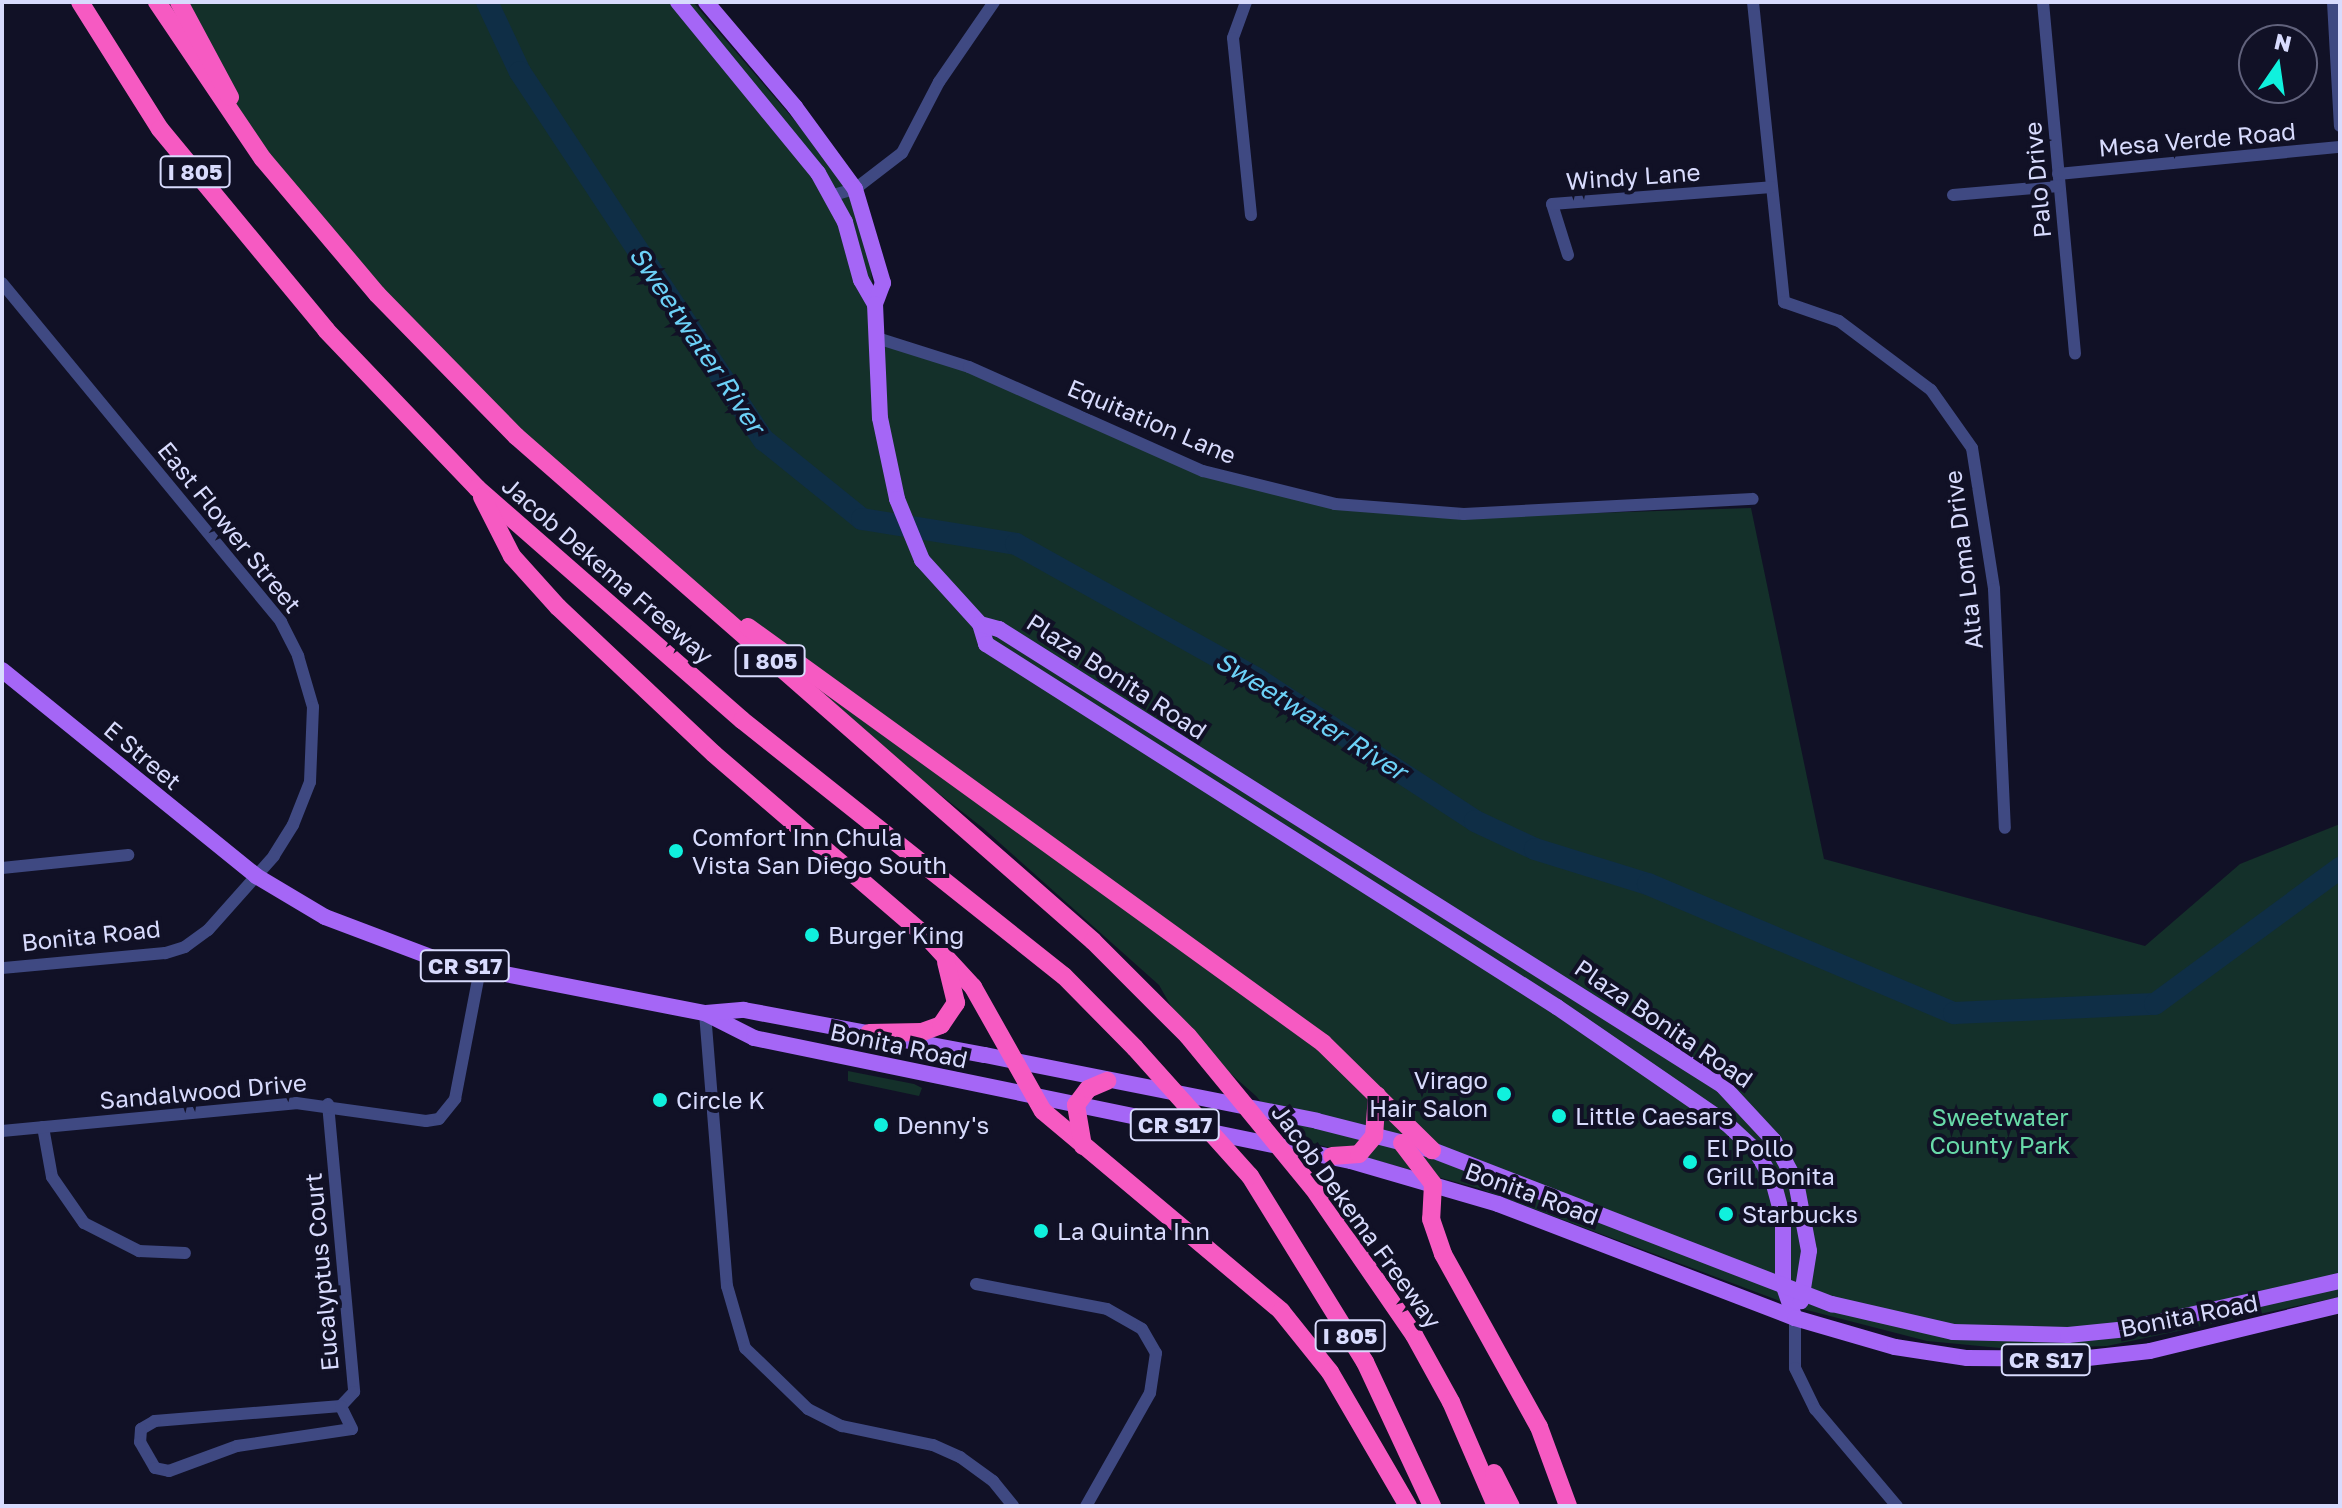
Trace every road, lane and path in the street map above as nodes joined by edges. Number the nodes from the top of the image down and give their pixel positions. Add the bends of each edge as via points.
1 (80, 2) edge
2 (157, 2) edge
3 (179, 2) edge
4 (678, 2) edge
5 (706, 2) edge
6 (994, 2) edge
7 (1246, 2) edge
8 (1753, 2) edge
9 (2043, 2) edge
10 (2333, 2) edge
11 (2340, 126) edge
12 (2340, 147) edge
13 (263, 159) junction
14 (2059, 180) junction
15 (1771, 187) junction
16 (855, 189) junction
17 (1953, 195) dead end
18 (830, 196) junction
19 (1251, 215) dead end
20 (1568, 255) dead end
21 (2, 283) edge
22 (875, 304) junction
23 (877, 338) junction
24 (2075, 354) dead end
25 (477, 488) junction
26 (1753, 499) dead end
27 (674, 573) junction
28 (980, 624) junction
29 (2, 670) edge
30 (2005, 828) dead end
31 (128, 855) dead end
32 (2, 868) edge
33 (256, 876) junction
34 (944, 955) junction
35 (2, 968) edge
36 (480, 969) junction
37 (705, 1013) junction
38 (869, 1033) junction
39 (1011, 1060) junction
40 (1107, 1081) junction
41 (1377, 1095) junction
42 (1032, 1096) junction
43 (328, 1104) junction
44 (1076, 1105) junction
45 (43, 1127) junction
46 (2, 1131) edge
47 (1374, 1136) junction
48 (1402, 1143) junction
49 (1084, 1149) junction
50 (1432, 1150) junction
51 (1332, 1156) junction
52 (1433, 1184) junction
53 (185, 1253) dead end
54 (2340, 1281) edge
55 (976, 1284) dead end
56 (1783, 1284) junction
57 (1804, 1292) junction
58 (2340, 1305) edge
59 (1795, 1318) junction
60 (1451, 1402) junction
61 (341, 1406) junction
62 (1013, 1506) edge
63 (1086, 1506) edge
64 (1408, 1506) edge
65 (1432, 1506) edge
66 (1496, 1506) edge
67 (1511, 1506) edge
68 (1568, 1506) edge
69 (1897, 1506) edge

1 - 25 highway, Jacob Dekema Freeway / I 805 via 160,129 326,330
2 - 13 highway, Jacob Dekema Freeway / I 805
3 - 13 highway
4 - 18 main road, Plaza Bonita Road via 784,129
5 - 16 main road, Plaza Bonita Road via 795,107
6 - 16 street via 939,82 915,137
7 - 19 street via 1233,38
8 - 15 street, Alta Loma Drive
9 - 14 street, Palo Drive
10 - 11 street
12 - 14 street, Mesa Verde Road
13 - 27 highway, Jacob Dekema Freeway / I 805 via 377,294 505,426
14 - 17 street, Mesa Verde Road
14 - 24 street, Palo Drive
15 - 20 street, Windy Lane via 1552,204
15 - 30 street, Alta Loma Drive via 1784,302 1839,321 1931,390 1972,448 1994,589
16 - 18 street
16 - 22 main road, Plaza Bonita Road via 883,283
18 - 22 main road, Plaza Bonita Road
21 - 33 street, East Flower Street via 281,622 298,656 313,707 310,782 293,825
22 - 23 main road, Plaza Bonita Road
23 - 26 street, Equitation Lane via 969,367 1203,471 1335,504 1464,514
23 - 28 main road, Plaza Bonita Road via 880,418 906,529 934,577
25 - 34 highway via 512,556 558,607 714,754
25 - 65 highway, Jacob Dekema Freeway / I 805, bridge via 742,720 1064,976 1135,1048 1250,1176 1365,1362
27 - 41 highway via 1323,1043
27 - 60 highway, Jacob Dekema Freeway / I 805, bridge via 860,742 1093,941 1188,1036 1313,1188 1414,1335
28 - 56 main road, Plaza Bonita Road via 986,644 1557,1007 1726,1123 1756,1151 1773,1181 1783,1218
28 - 57 main road, Plaza Bonita Road via 999,629 1722,1085 1774,1141 1796,1182 1809,1251
29 - 33 main road, E Street / CR S17
31 - 32 street
33 - 35 street, Bonita Road via 226,914 185,947
33 - 36 main road, Bonita Road / CR S17 via 325,917 402,949
34 - 38 highway via 956,1003 943,1023 922,1032
34 - 39 highway via 973,987
36 - 37 main road, Bonita Road / CR S17
36 - 43 street, Sandalwood Drive via 455,1099 446,1113 426,1121
37 - 38 main road, Bonita Road / CR S17 via 744,1010
37 - 42 main road, Bonita Road / CR S17 via 754,1038
37 - 62 street via 727,1286 745,1348 808,1409 842,1426 933,1445 960,1457 993,1481
38 - 39 main road, Bonita Road / CR S17
39 - 40 main road, Bonita Road / CR S17
39 - 42 highway
40 - 44 highway via 1088,1089
40 - 47 main road, Bonita Road / CR S17
41 - 47 highway
41 - 50 highway
42 - 44 main road, Bonita Road / CR S17
42 - 49 highway
43 - 45 street, Sandalwood Drive
43 - 61 street, Eucalyptus Court via 354,1392
44 - 49 highway via 1075,1126
44 - 51 main road, Bonita Road / CR S17
45 - 46 street, Sandalwood Drive
45 - 53 street via 52,1177 84,1223 139,1251
47 - 48 main road, Bonita Road / CR S17
47 - 51 highway via 1359,1154
48 - 50 main road, Bonita Road / CR S17
48 - 52 highway
49 - 64 highway via 1229,1263 1281,1311 1330,1372
50 - 56 main road, Bonita Road / CR S17
51 - 52 main road, Bonita Road / CR S17
52 - 59 main road, Bonita Road / CR S17
52 - 68 highway via 1431,1219 1443,1254 1539,1427
54 - 57 main road, Bonita Road / CR S17 via 2141,1326 2068,1335 1953,1332 1895,1322
55 - 63 street via 1107,1309 1142,1329 1156,1353 1150,1393
56 - 57 main road, Bonita Road / CR S17
56 - 59 main road, Plaza Bonita Road
57 - 59 main road, Plaza Bonita Road
58 - 59 main road, Bonita Road / CR S17 via 2150,1351 2022,1361 1895,1347
59 - 69 street via 1795,1368 1815,1409
60 - 66 highway, Jacob Dekema Freeway / I 805
60 - 67 highway via 1475,1434
61 - 61 street, Eucalyptus Court via 146,1425 139,1437 145,1457 163,1471 237,1446 352,1429

